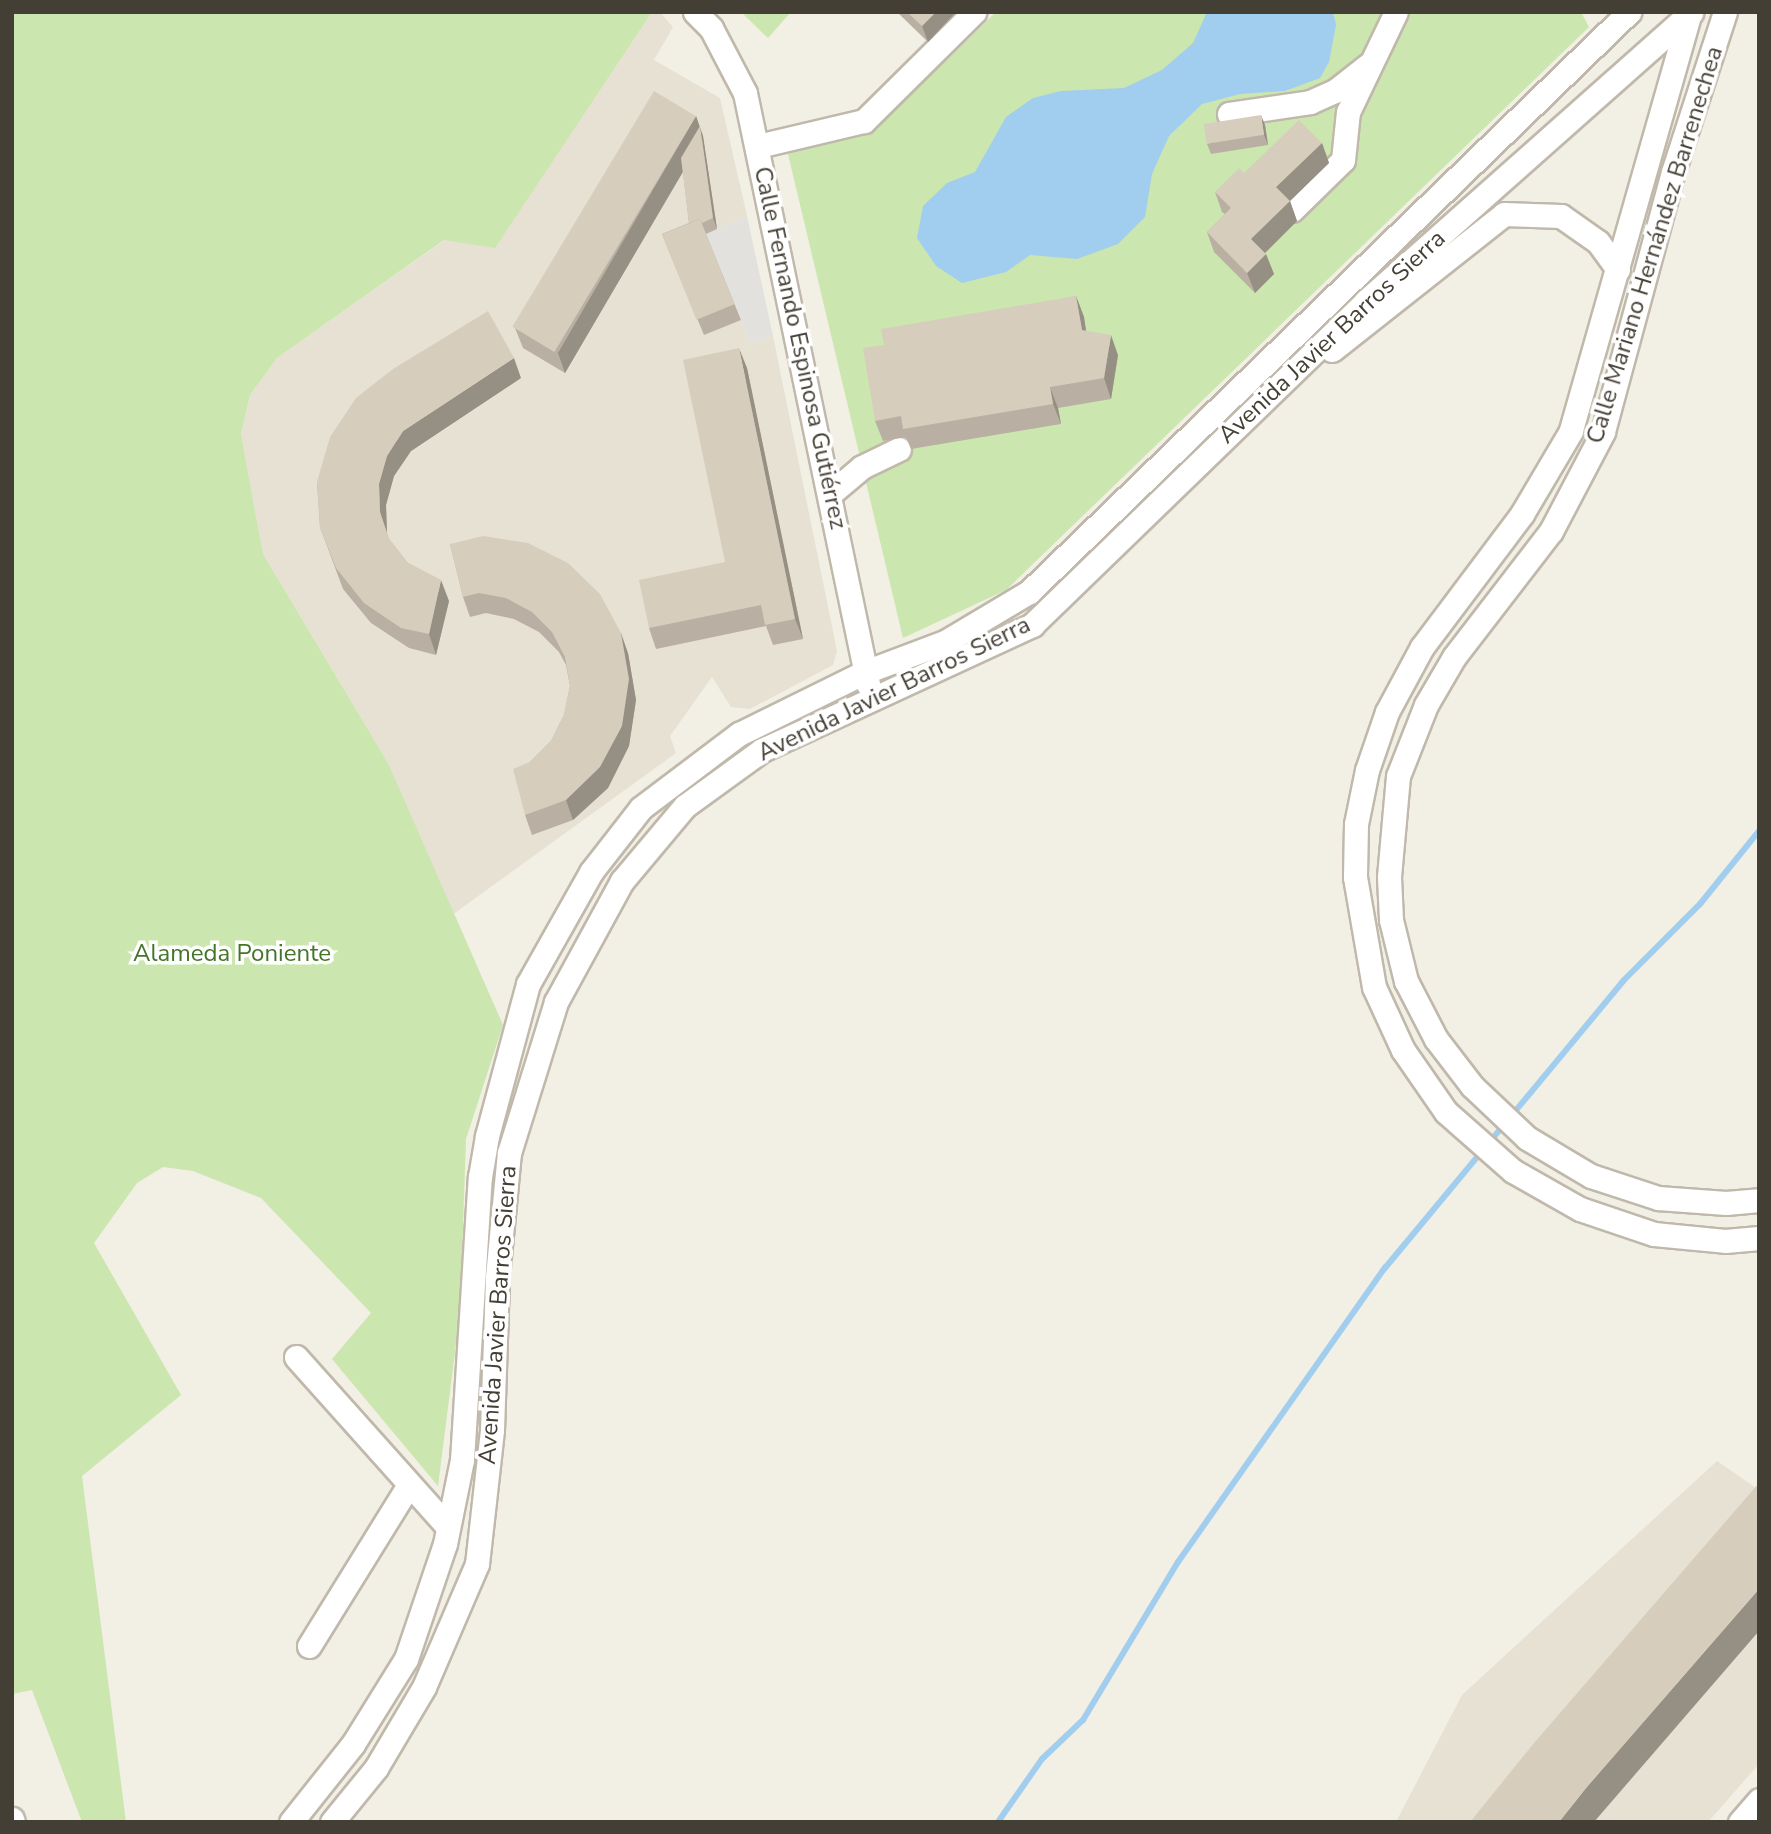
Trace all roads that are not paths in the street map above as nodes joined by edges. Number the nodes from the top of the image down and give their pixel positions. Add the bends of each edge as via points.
1 (695, 12) edge
2 (974, 12) edge
3 (1396, 12) edge
4 (1629, 12) edge
5 (1725, 12) edge
6 (1690, 13) edge
7 (1374, 61) junction
8 (1229, 114) dead end
9 (758, 146) junction
10 (1292, 209) edge
11 (1618, 270) junction
12 (1256, 407) junction
13 (899, 449) dead end
14 (830, 494) junction
15 (865, 672) junction
16 (871, 698) junction
17 (1759, 1200) edge
18 (1759, 1238) edge
19 (296, 1357) dead end
20 (410, 1485) junction
21 (448, 1527) junction
22 (309, 1646) dead end
23 (1759, 1800) edge
24 (291, 1822) edge
25 (332, 1822) edge
26 (1740, 1822) edge

1 - 9 street, Calle Fernando Espinosa Gutiérrez via 711,28 736,71
2 - 9 street via 864,121
3 - 7 street
4 - 15 street, Avenida Javier Barros Sierra via 1029,592 945,642
5 - 17 street, Calle Mariano Hernández Barrenechea via 1673,172 1603,432 1551,531 1454,657 1426,705 1398,776 1389,877 1406,981 1436,1039 1472,1086 1527,1138 1591,1176 1658,1198 1726,1203
6 - 11 street, Calle Mariano Hernández Barrenechea
6 - 12 street, Avenida Javier Barros Sierra via 1366,301
7 - 8 street via 1335,91 1310,102
7 - 10 street via 1348,112 1343,160
9 - 14 street, Calle Fernando Espinosa Gutiérrez
11 - 12 street via 1598,242 1560,216 1504,214
11 - 18 street, Calle Mariano Hernández Barrenechea via 1571,431 1522,514 1422,647 1387,712 1367,770 1356,824 1354,877 1374,987 1404,1050 1446,1112 1513,1171 1580,1209 1654,1234 1725,1241
12 - 16 street, Avenida Javier Barros Sierra via 1032,625 928,677
13 - 14 street via 862,467
14 - 15 street, Calle Fernando Espinosa Gutiérrez
15 - 16 street, Calle Fernando Espinosa Gutiérrez
15 - 21 street, Avenida Javier Barros Sierra via 739,734 640,808 592,872 528,984 508,1049 480,1177 465,1437
16 - 25 street, Avenida Javier Barros Sierra via 762,750 685,806 622,881 556,1002 509,1153 497,1277 492,1430 477,1564 424,1687 376,1768
19 - 20 street
20 - 21 street
20 - 22 street
21 - 24 street, Avenida Javier Barros Sierra via 406,1659 353,1744
23 - 26 street

